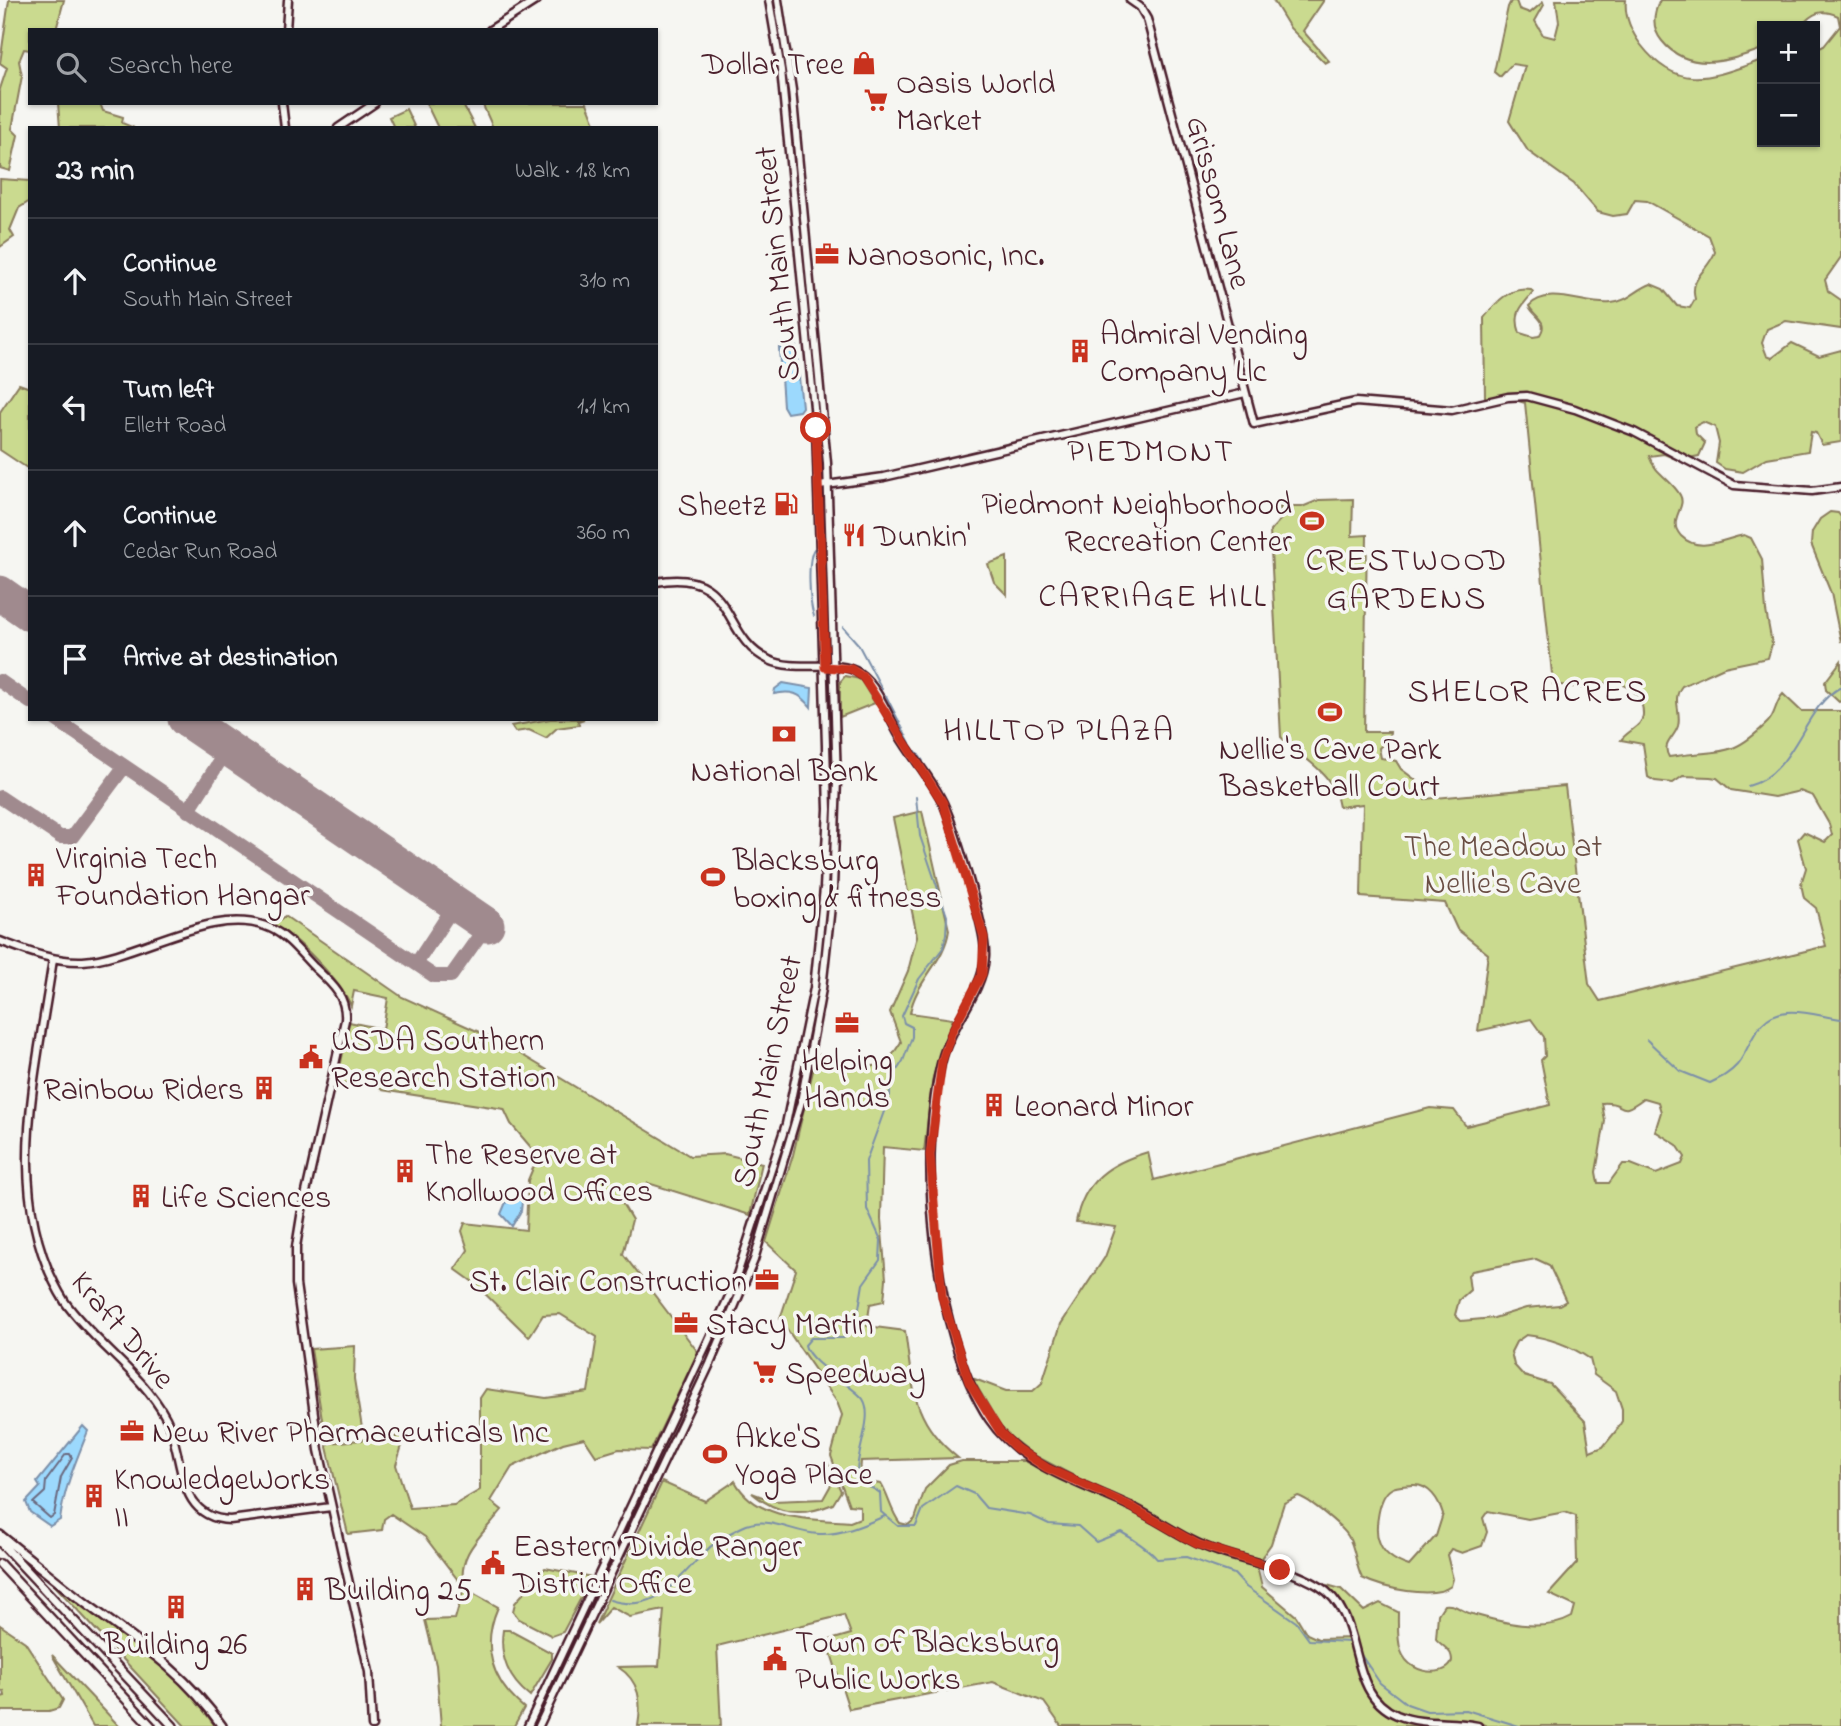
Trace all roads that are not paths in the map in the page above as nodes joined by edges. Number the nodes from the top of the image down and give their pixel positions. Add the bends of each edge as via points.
1 (288, 0) edge
2 (537, 0) edge
3 (769, 0) edge
4 (778, 0) edge
5 (1129, 0) edge
6 (286, 28) edge
7 (493, 28) edge
8 (282, 105) edge
9 (372, 105) edge
10 (285, 126) edge
11 (341, 126) edge
12 (1245, 393) junction
13 (819, 486) junction
14 (827, 486) junction
15 (1841, 487) edge
16 (658, 582) edge
17 (825, 667) junction
18 (833, 667) junction
19 (0, 941) edge
20 (53, 959) junction
21 (772, 1175) junction
22 (780, 1178) junction
23 (331, 1507) junction
24 (0, 1535) edge
25 (0, 1542) edge
26 (0, 1564) edge
27 (151, 1726) edge
28 (173, 1726) edge
29 (222, 1726) edge
30 (372, 1726) edge
31 (528, 1726) edge
32 (539, 1726) edge
33 (1479, 1726) edge

1 - 6 main road
2 - 7 main road
3 - 13 main road, South Main Street via 780,60
4 - 14 main road, South Main Street via 810,267
5 - 12 main road, Grissom Lane via 1147,19
8 - 10 main road
9 - 11 main road
12 - 14 main road via 884,477
12 - 15 main road, Grissom Lane via 1254,424 1361,402 1452,410 1527,396 1634,432 1723,481 1812,491
13 - 14 main road
13 - 17 main road, South Main Street
14 - 18 main road, South Main Street
16 - 17 main road via 681,580 711,591 724,603 752,648 774,662
17 - 18 main road
17 - 21 main road, South Main Street via 828,809 822,917 803,1048
18 - 22 main road, South Main Street via 838,779 830,923 814,1036
18 - 33 main road via 851,669 863,677 938,792 952,824 984,937 982,974 942,1061 930,1176 942,1297 962,1362 990,1420 1009,1442 1047,1468 1126,1504 1197,1544 1318,1586 1347,1618 1367,1689 1380,1706 1413,1721
19 - 20 main road
20 - 23 main road, Kraft Drive via 22,1171 30,1230 49,1278 77,1318 160,1409 175,1441 185,1490 200,1510 215,1518 237,1520
20 - 23 main road via 98,959 214,925 259,925 282,935 342,998 345,1020 306,1191 295,1265 313,1412
21 - 22 main road
21 - 31 main road, South Main Street via 708,1348
22 - 32 main road, South Main Street via 730,1319
23 - 30 main road via 369,1672
24 - 29 highway via 157,1654 198,1694
25 - 28 highway
26 - 27 highway

